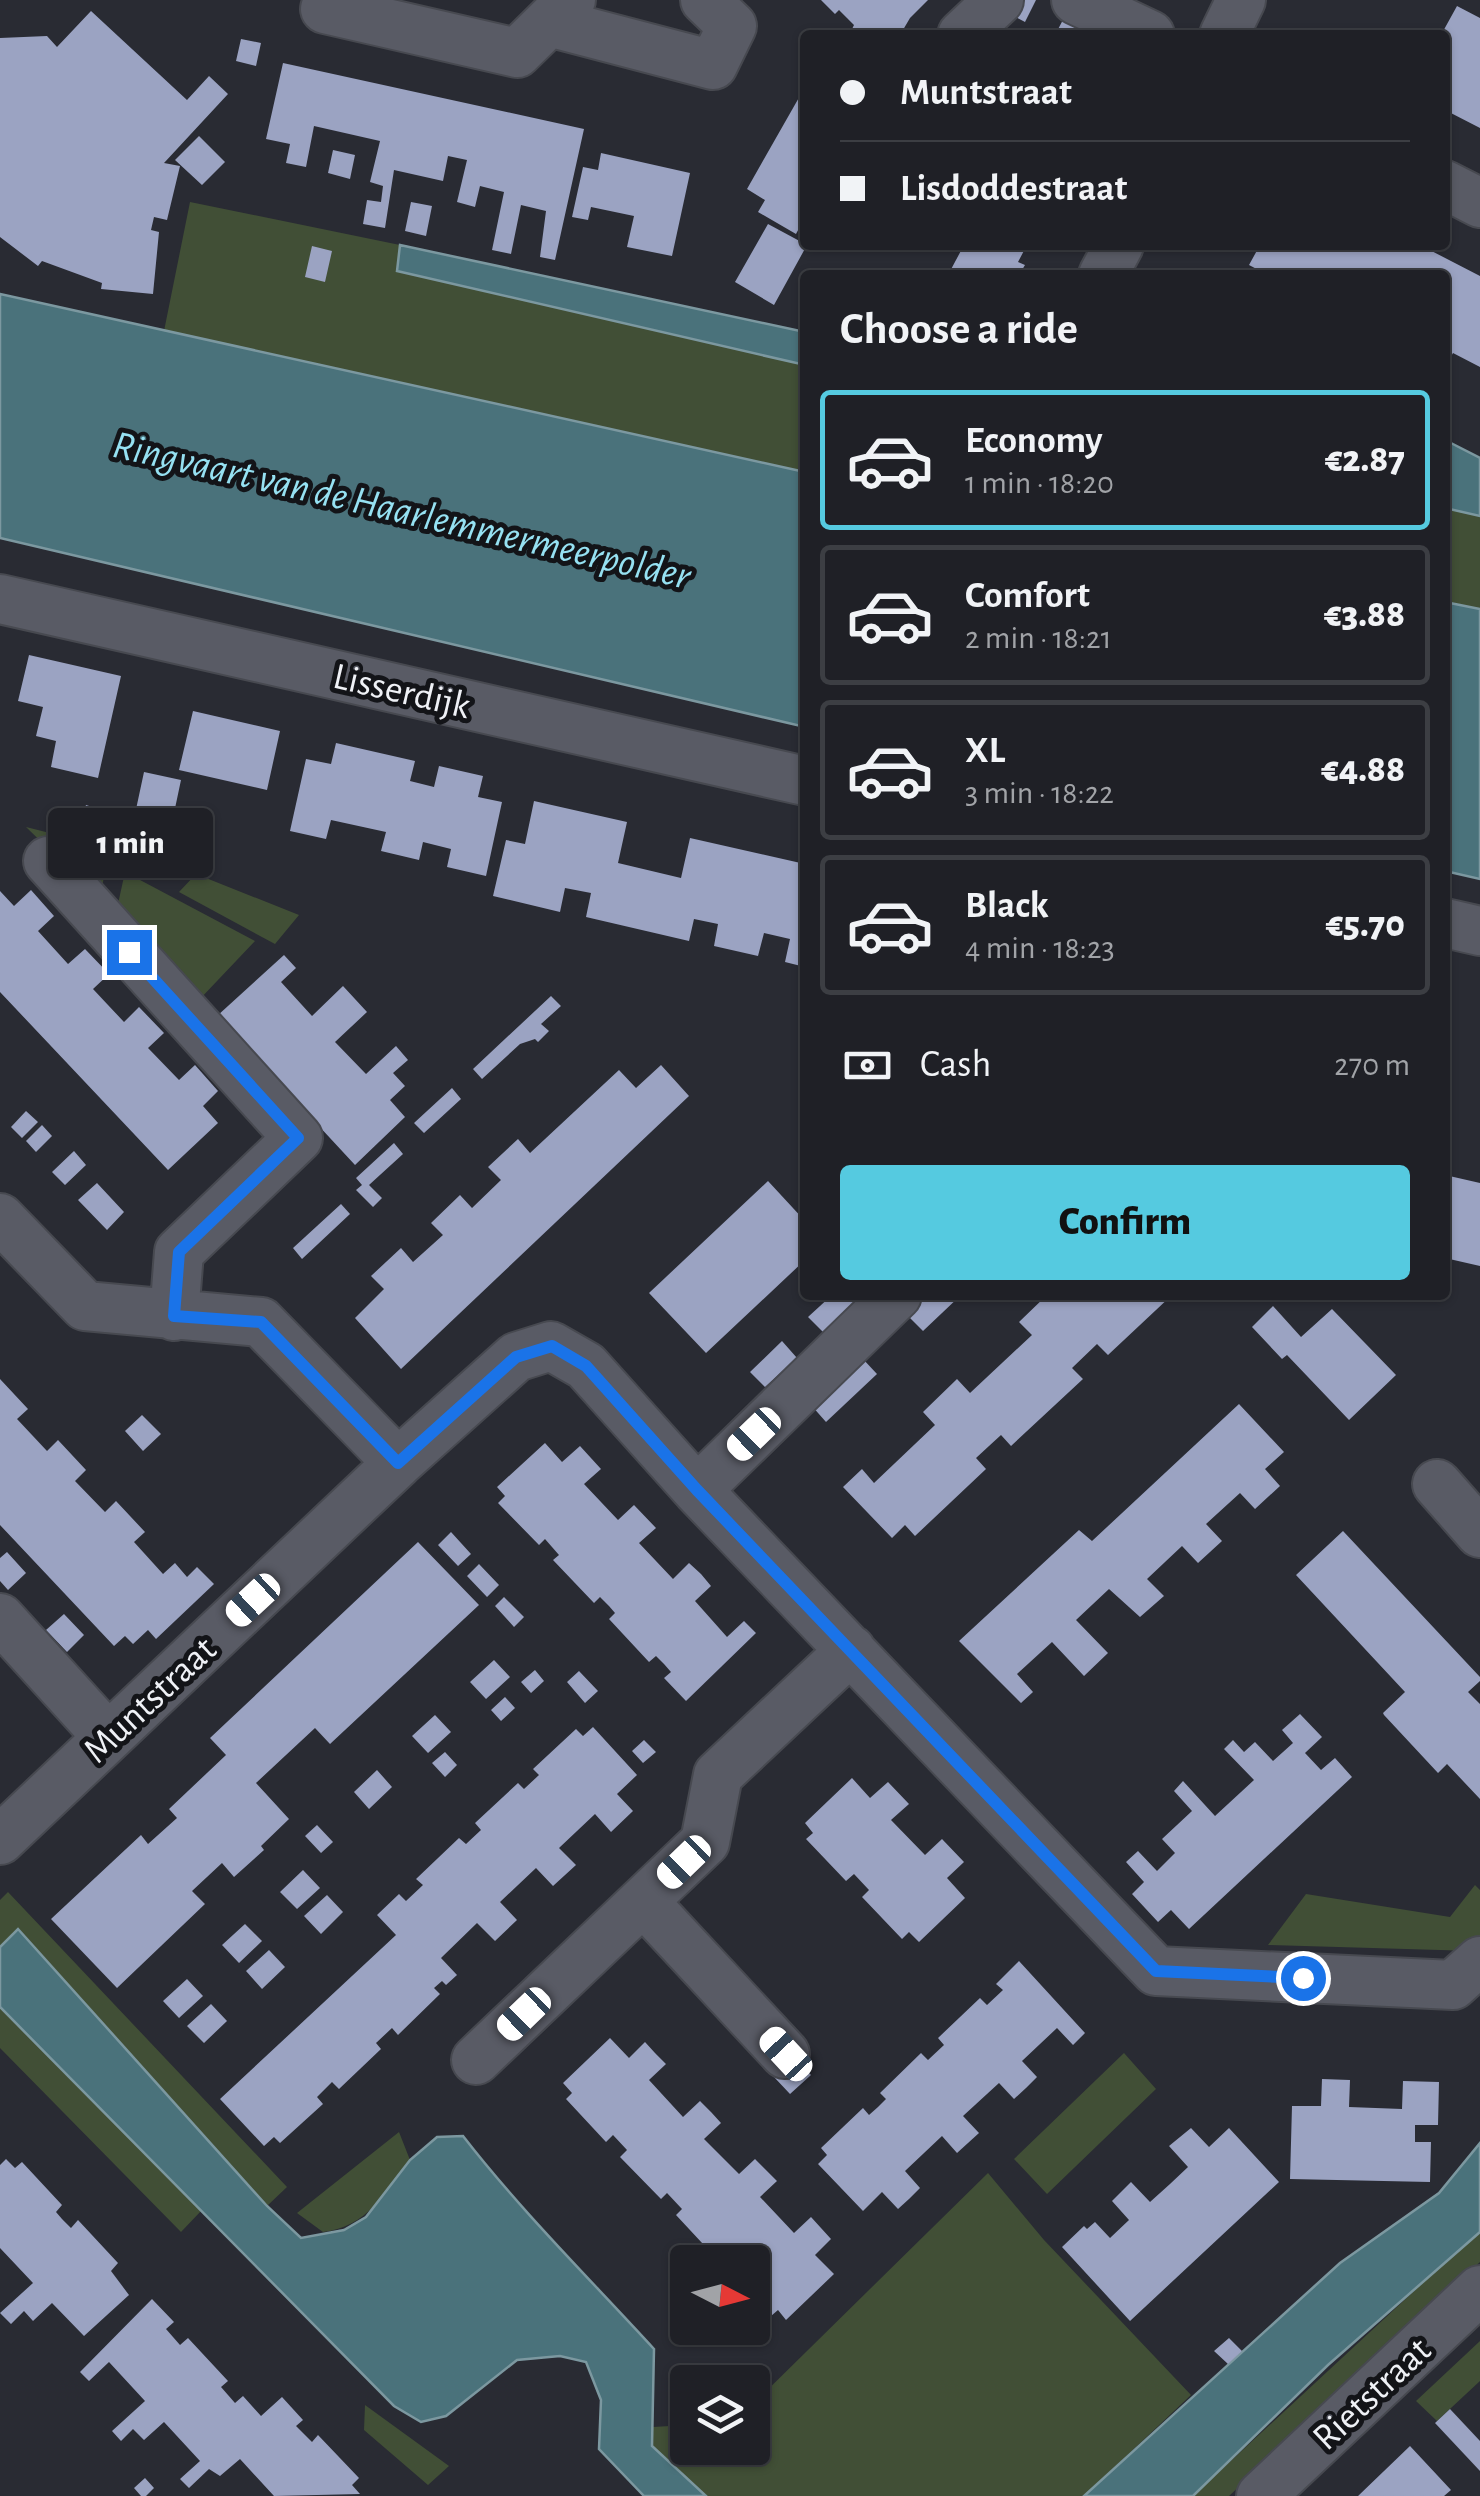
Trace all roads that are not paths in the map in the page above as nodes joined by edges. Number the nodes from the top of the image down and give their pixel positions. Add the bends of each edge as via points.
1 (705, 0) edge
2 (999, 0) edge
3 (1076, 0) edge
4 (1242, 0) edge
5 (326, 9) dead end
6 (560, 11) edge
7 (967, 30) edge
8 (1139, 30) edge
9 (1227, 30) edge
10 (1450, 188) edge
11 (1480, 204) edge
12 (0, 599) edge
13 (800, 780) edge
14 (48, 861) dead end
15 (1450, 925) edge
16 (1480, 931) edge
17 (0, 1218) edge
18 (891, 1300) edge
19 (174, 1316) junction
20 (398, 1463) junction
21 (1437, 1484) dead end
22 (697, 1490) junction
23 (1480, 1533) edge
24 (0, 1618) edge
25 (851, 1650) junction
26 (108, 1736) junction
27 (0, 1840) edge
28 (643, 1901) junction
29 (1480, 1960) edge
30 (786, 2054) dead end
31 (476, 2060) dead end
32 (1480, 2290) edge
33 (1261, 2496) edge

1 - 6 street via 732,26 712,65
2 - 7 street
3 - 8 street
4 - 9 street
5 - 6 street via 517,53
10 - 11 street
12 - 13 street, Lisserdijk
14 - 19 street via 298,1138 179,1252
15 - 16 street
17 - 19 street via 86,1306
18 - 22 street
19 - 20 street via 261,1322
20 - 22 street, Muntstraat via 516,1357 552,1346 586,1366
20 - 26 street, Muntstraat
21 - 23 street
22 - 25 street, Muntstraat
24 - 26 street
25 - 28 street via 718,1775 705,1842
25 - 29 street, Muntstraat via 1156,1971 1454,1985
26 - 27 street, Muntstraat
28 - 30 street
28 - 31 street
32 - 33 street, Rietstraat

